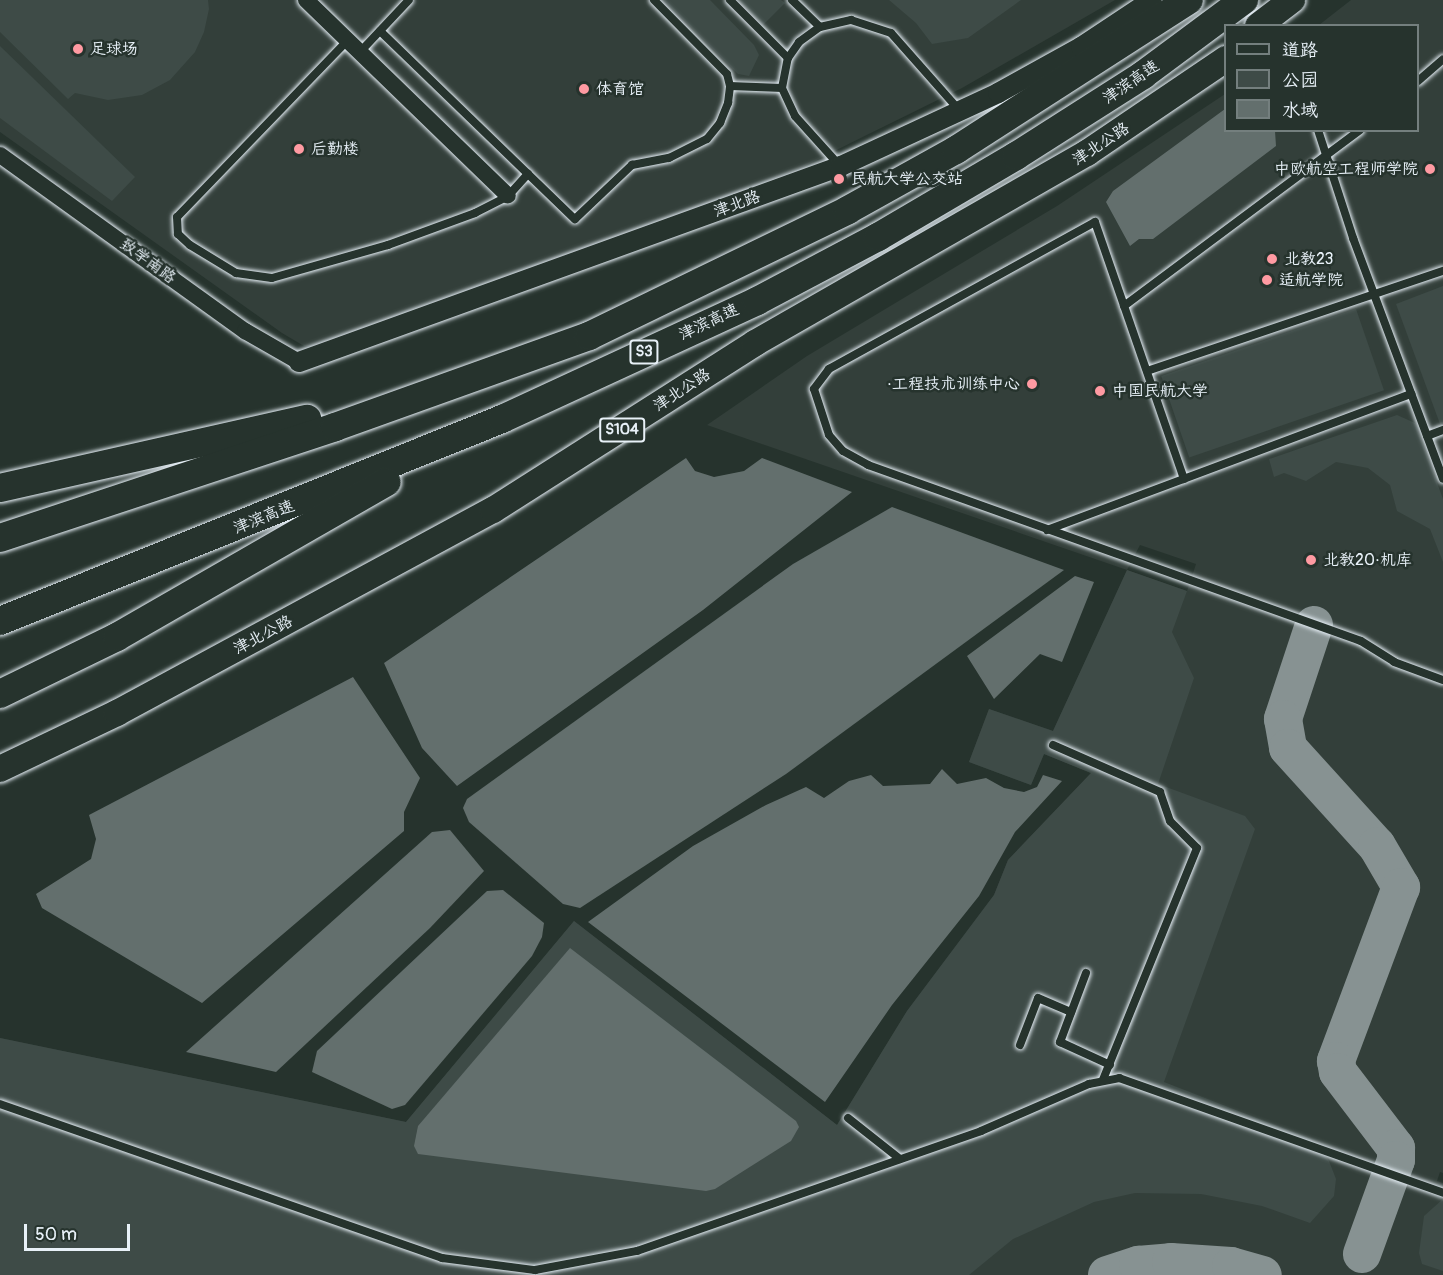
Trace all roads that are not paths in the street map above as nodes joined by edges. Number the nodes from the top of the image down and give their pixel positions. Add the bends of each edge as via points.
1 (306, 0) edge
2 (409, 0) edge
3 (654, 0) edge
4 (730, 0) edge
5 (792, 0) edge
6 (1152, 0) edge
7 (1189, 0) edge
8 (1244, 0) edge
9 (1292, 0) edge
10 (1305, 0) edge
11 (1270, 24) edge
12 (1270, 24) edge
13 (820, 27) junction
14 (380, 30) junction
15 (354, 46) junction
16 (1224, 50) edge
17 (788, 58) junction
18 (1443, 59) edge
19 (1224, 60) edge
20 (1419, 80) edge
21 (730, 86) junction
22 (782, 88) junction
23 (960, 111) junction
24 (1319, 132) edge
25 (1358, 132) edge
26 (0, 155) edge
27 (1329, 157) junction
28 (841, 166) junction
29 (528, 174) junction
30 (508, 196) junction
31 (1443, 271) edge
32 (1374, 294) junction
33 (1124, 306) junction
34 (300, 362) joint
35 (1147, 371) junction
36 (447, 387) junction
37 (1411, 394) junction
38 (502, 419) junction
39 (1443, 430) edge
40 (1427, 435) junction
41 (1184, 479) junction
42 (1443, 479) edge
43 (0, 488) edge
44 (1047, 530) junction
45 (0, 538) edge
46 (0, 621) edge
47 (1443, 680) edge
48 (0, 694) edge
49 (1053, 745) dead end
50 (0, 759) edge
51 (0, 769) edge
52 (1086, 973) dead end
53 (1071, 1011) junction
54 (1020, 1045) dead end
55 (1110, 1065) junction
56 (1103, 1080) junction
57 (0, 1104) edge
58 (848, 1118) dead end
59 (900, 1159) junction
60 (1443, 1193) edge

1 - 15 street
2 - 14 lane
3 - 21 lane via 718,62
4 - 17 lane
5 - 13 lane
6 - 23 street, 津北路 via 1081,48
7 - 36 highway, S3 via 956,150 848,210 589,336
8 - 38 highway, 津滨高速 / S3 via 1143,75 878,237 757,301
9 - 11 main road
10 - 12 main road
13 - 17 lane via 800,42
13 - 23 lane via 851,20 891,33
14 - 15 lane
14 - 29 lane
15 - 30 street
15 - 30 lane via 177,217 178,234 236,273 272,278 388,245 475,213
16 - 50 main road, 津北公路 / S104 via 1069,155 759,331 486,504 101,712
17 - 22 lane
18 - 20 lane
19 - 51 main road, 津北公路 / S104 via 1080,158 755,343 493,510 117,713
21 - 22 lane
21 - 29 lane via 720,123 707,139 669,158 632,165 575,219
22 - 28 lane via 795,117
23 - 28 street, 津北路
24 - 27 lane
25 - 27 lane
26 - 34 street, 致学南路 via 245,331
27 - 32 lane
27 - 33 lane
28 - 34 street, 津北路
29 - 30 lane
31 - 32 lane
32 - 35 lane
32 - 37 lane
33 - 35 lane
33 - 44 lane via 1095,222 829,369 814,389 829,435 854,459
35 - 41 lane
36 - 43 highway
36 - 45 highway, S3
37 - 40 lane
37 - 41 lane
38 - 46 highway, 津滨高速 / S3
38 - 48 highway via 117,637
39 - 40 lane
40 - 42 lane
41 - 44 lane
44 - 47 lane via 1361,641 1394,662
49 - 55 lane via 1160,792 1170,821 1197,848
52 - 53 lane
53 - 54 lane via 1038,998
53 - 55 lane via 1060,1042
55 - 56 lane
56 - 59 lane via 981,1131
56 - 60 lane via 1119,1078 1138,1083
57 - 59 lane via 442,1258 535,1270 636,1251
58 - 59 lane

